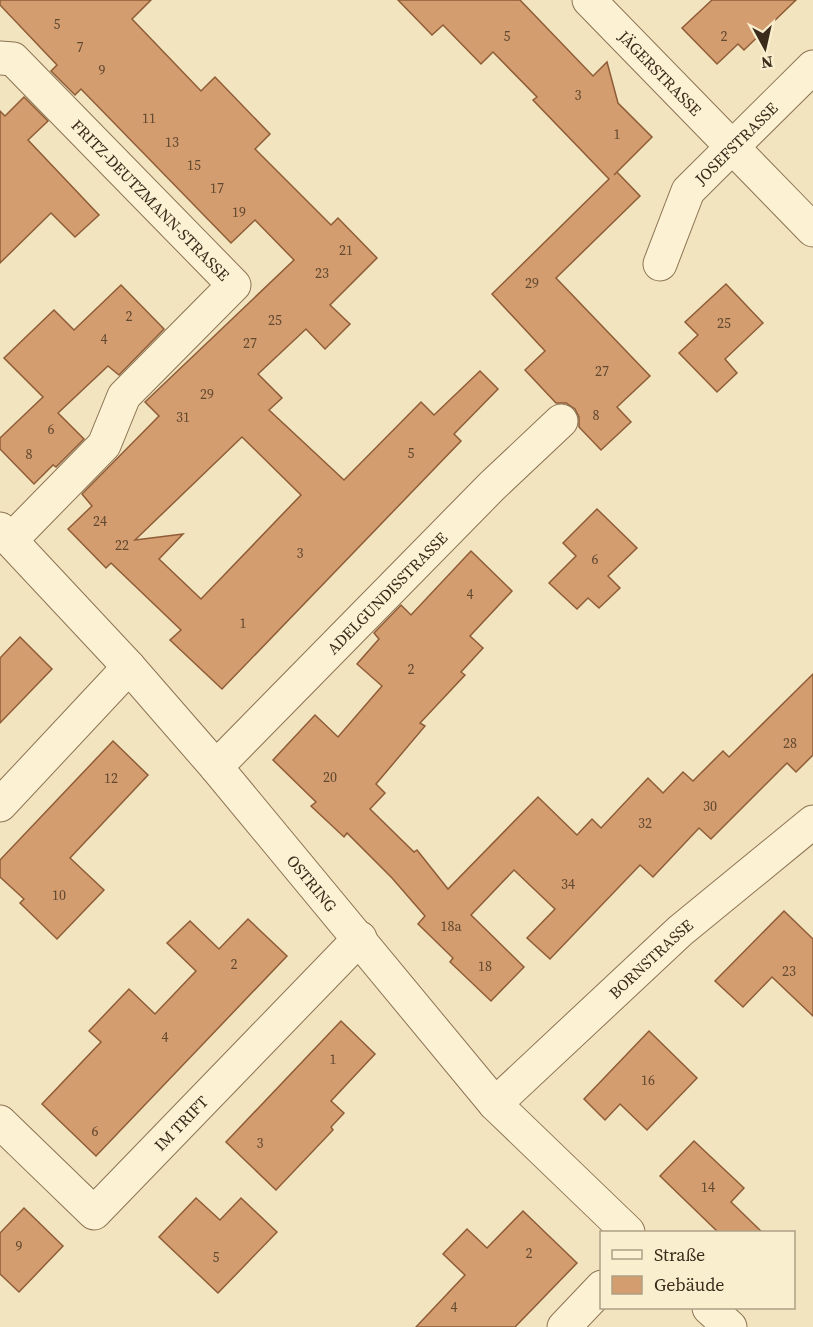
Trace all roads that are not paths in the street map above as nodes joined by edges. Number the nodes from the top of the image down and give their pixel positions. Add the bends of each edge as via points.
1 (589, 0) edge
2 (0, 58) edge
3 (813, 68) edge
4 (733, 145) junction
5 (813, 230) edge
6 (660, 264) dead end
7 (561, 421) dead end
8 (5, 534) edge
9 (129, 667) junction
10 (216, 768) junction
11 (0, 805) edge
12 (813, 822) edge
13 (360, 938) junction
14 (495, 1104) junction
15 (0, 1122) edge
16 (626, 1231) edge
17 (600, 1289) edge
18 (710, 1309) edge
19 (564, 1327) edge
20 (730, 1327) edge

1 - 4 street, JÄGERSTRASSE
2 - 8 street, FRITZ-DEUTZMANN-STRASSE via 12,59 234,285 124,396 104,445
3 - 4 street, JOSEFSTRASSE
4 - 5 street, JÄGERSTRASSE
4 - 6 street, JOSEFSTRASSE via 688,191
7 - 10 street, ADELGUNDISSTRASSE via 492,486
8 - 9 street, OSTRING
9 - 10 street, OSTRING
9 - 11 street
10 - 13 street, OSTRING
12 - 14 street, BORNSTRASSE via 680,931
13 - 14 street, OSTRING
13 - 15 street, IM TRIFT via 94,1213
14 - 16 street, OSTRING
17 - 19 street
18 - 20 street

